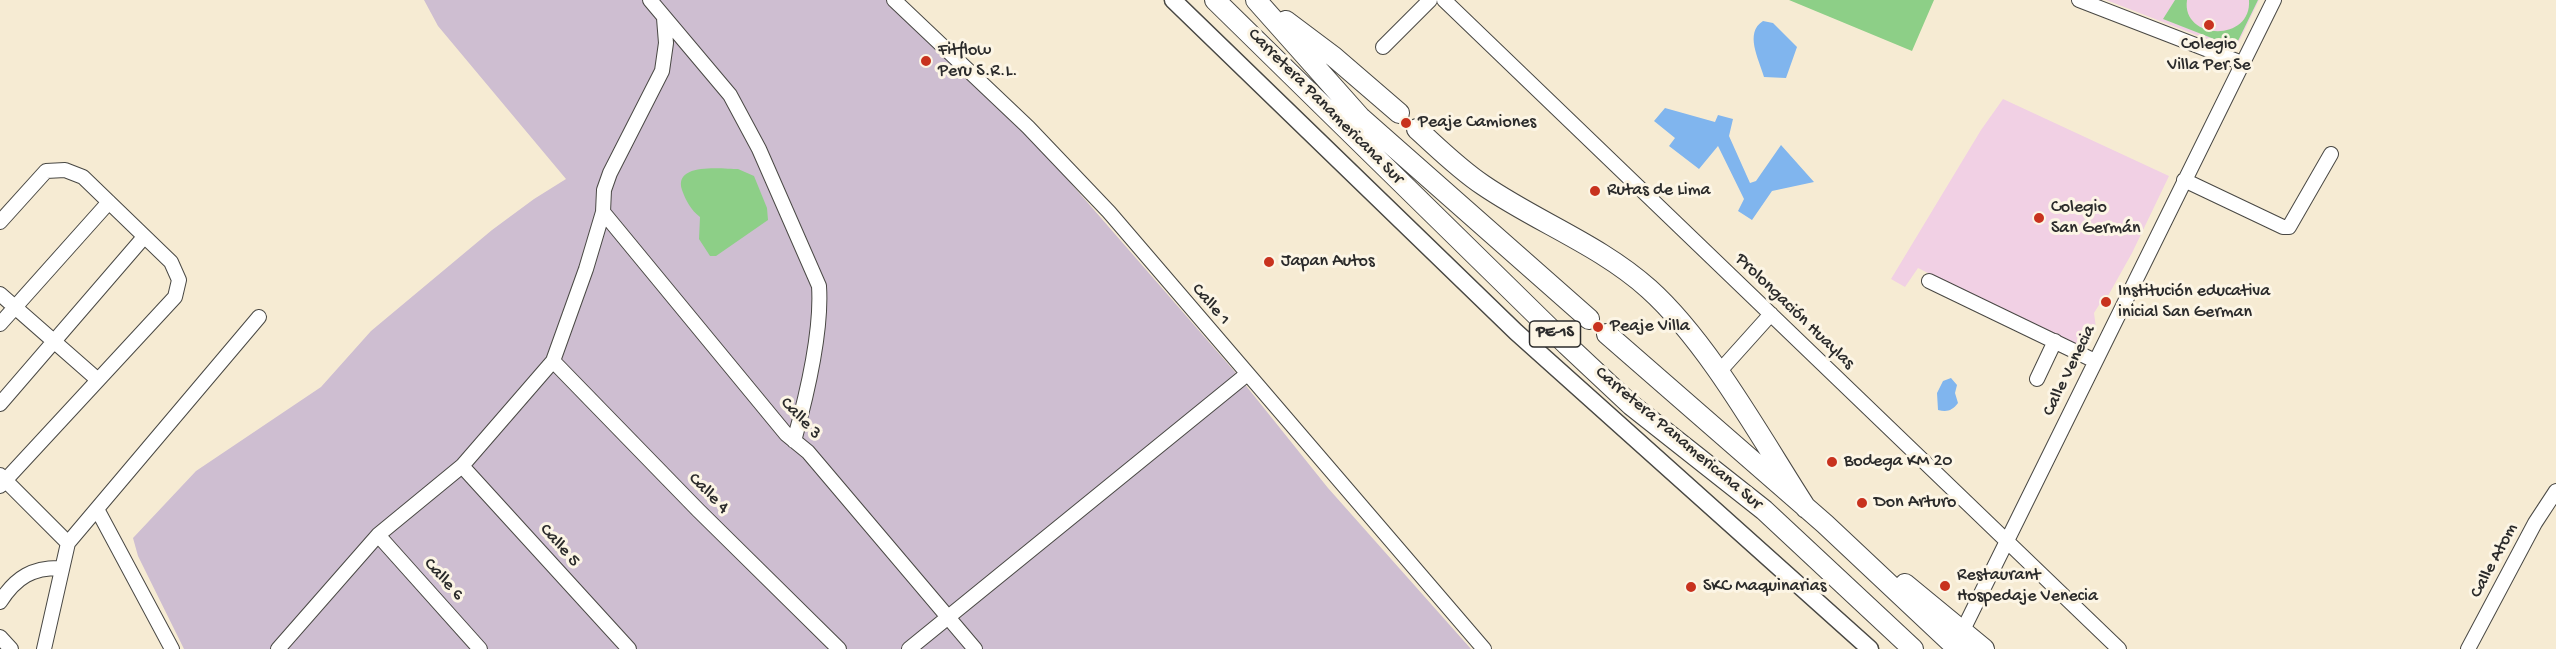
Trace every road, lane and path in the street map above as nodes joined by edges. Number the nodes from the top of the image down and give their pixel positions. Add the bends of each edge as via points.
1 (650, 0) edge
2 (894, 0) edge
3 (1173, 0) edge
4 (1215, 0) edge
5 (1430, 0) edge
6 (1444, 0) edge
7 (2079, 0) edge
8 (2274, 0) edge
9 (1260, 4) edge
10 (664, 18) junction
11 (1383, 47) dead end
12 (2242, 63) junction
13 (1399, 114) dead end
14 (1417, 129) dead end
15 (2331, 154) dead end
16 (2184, 180) junction
17 (109, 202) junction
18 (603, 212) junction
19 (0, 222) edge
20 (144, 237) junction
21 (1929, 281) dead end
22 (0, 294) edge
23 (15, 307) junction
24 (1771, 314) junction
25 (259, 317) dead end
26 (1590, 319) dead end
27 (0, 324) edge
28 (1607, 334) dead end
29 (54, 341) junction
30 (2055, 341) junction
31 (553, 361) junction
32 (2095, 361) junction
33 (1718, 373) junction
34 (1246, 375) junction
35 (2037, 379) dead end
36 (98, 380) junction
37 (0, 404) edge
38 (794, 441) junction
39 (462, 466) junction
40 (2, 480) edge
41 (2556, 491) edge
42 (1806, 508) junction
43 (97, 509) junction
44 (1825, 524) junction
45 (378, 535) junction
46 (2007, 542) junction
47 (68, 543) junction
48 (62, 568) junction
49 (0, 602) edge
50 (947, 618) junction
51 (1963, 630) junction
52 (0, 637) edge
53 (11, 649) edge
54 (44, 649) edge
55 (172, 649) edge
56 (278, 649) edge
57 (480, 649) edge
58 (629, 649) edge
59 (839, 649) edge
60 (909, 649) edge
61 (975, 649) edge
62 (1484, 649) edge
63 (1870, 649) edge
64 (1913, 649) edge
65 (1958, 649) edge
66 (1984, 649) edge
67 (2119, 649) edge
68 (2468, 649) edge

1 - 10 street
2 - 34 street, Calle 1 via 1028,127 1109,212
3 - 63 main road via 1516,332
4 - 64 highway, Carretera Panamericana Sur / PE-1S via 1631,405 1764,510
5 - 11 street
6 - 24 street, Prolongación Huaylas
7 - 12 street
8 - 12 street, Calle Venecia
9 - 13 highway, Carretera Panamericana Sur / PE-1S via 1327,51
9 - 26 highway, Carretera Panamericana Sur / PE-1S via 1360,117
10 - 18 street via 662,71 610,172
10 - 38 street via 730,95 759,149 819,286 820,302
12 - 16 street, Calle Venecia
14 - 33 highway, Carretera Panamericana Sur / PE-1S via 1482,185 1605,255 1649,289
15 - 16 street via 2289,227
16 - 32 street, Calle Venecia
17 - 19 street via 83,177 65,170 46,171
17 - 20 street
17 - 23 street
18 - 31 street
18 - 38 street, Calle 3
20 - 29 street
20 - 36 street via 171,262 178,280 175,297
21 - 30 street
22 - 23 street
23 - 27 street
23 - 29 street
24 - 33 street
24 - 46 street, Prolongación Huaylas
25 - 43 street
28 - 42 highway, Carretera Panamericana Sur / PE-1S
29 - 36 street
29 - 37 street
30 - 32 street
30 - 35 street
31 - 39 street
31 - 59 street, Calle 4
32 - 46 street, Calle Venecia
33 - 42 highway, Carretera Panamericana Sur / PE-1S
34 - 50 street
34 - 62 street, Calle 1
36 - 40 street
38 - 50 street, Calle 3 via 808,452
39 - 45 street
39 - 58 street, Calle 5
40 - 47 street
41 - 68 street, Calle Atom
42 - 44 highway, Carretera Panamericana Sur / PE-1S
43 - 47 street
43 - 55 street
44 - 51 highway
44 - 65 highway, Carretera Panamericana Sur / PE-1S
45 - 56 street
45 - 57 street, Calle 6
46 - 51 street, Calle Venecia
46 - 67 street, Prolongación Huaylas
47 - 48 street
48 - 49 street via 29,572 16,581
48 - 54 street
50 - 60 street
50 - 61 street, Calle 3
51 - 66 highway
52 - 53 street

